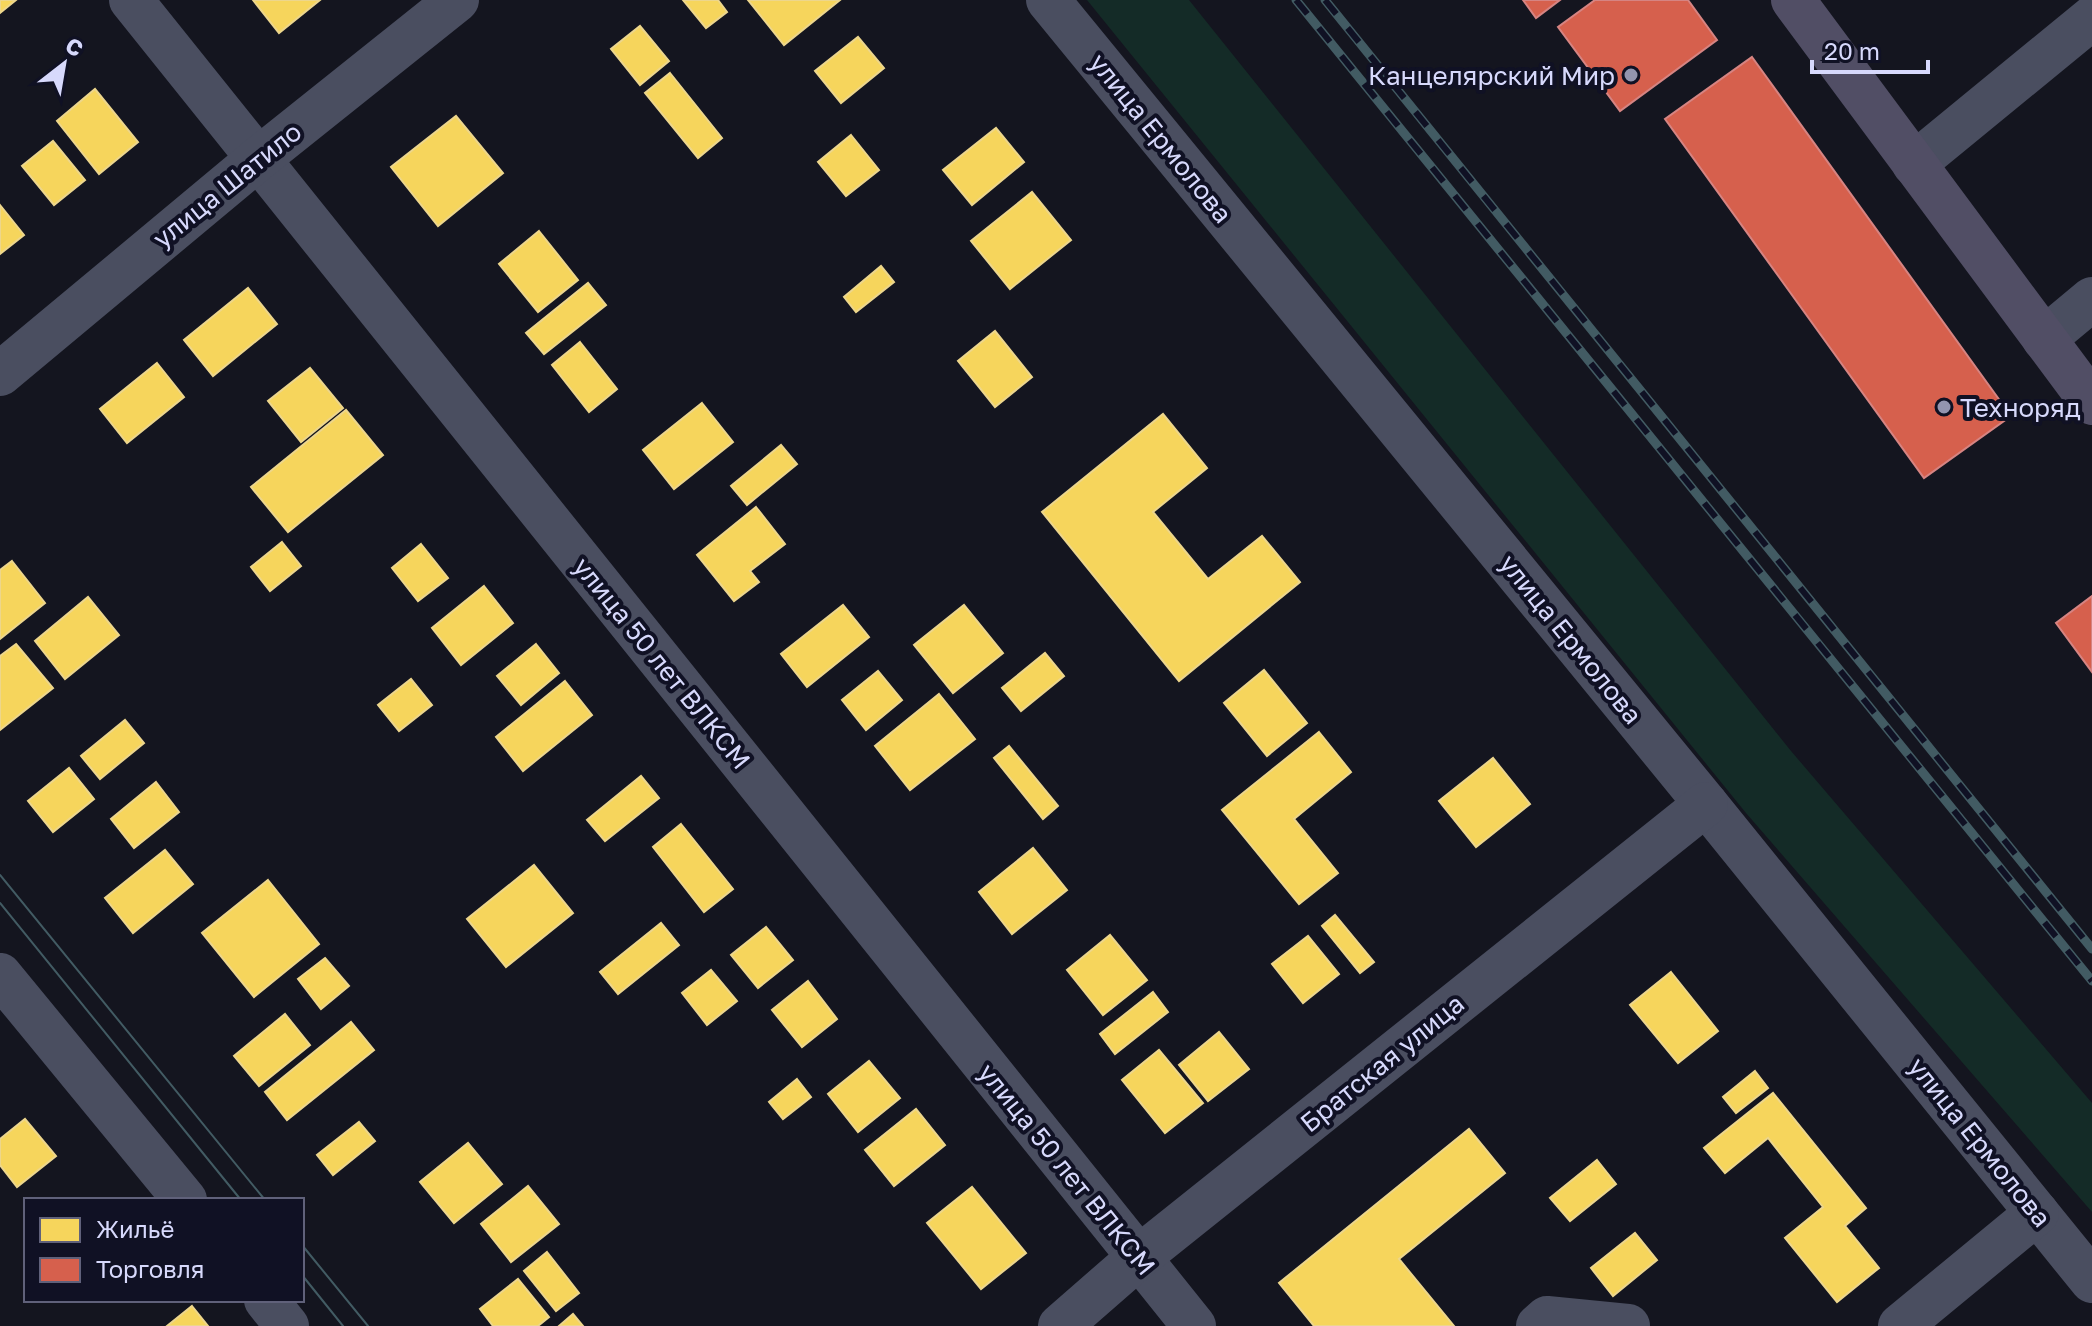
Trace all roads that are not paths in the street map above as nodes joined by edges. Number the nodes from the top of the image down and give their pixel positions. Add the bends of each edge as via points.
1 (131, 0) edge
2 (457, 0) edge
3 (1048, 0) edge
4 (1793, 0) edge
5 (2092, 18) edge
6 (258, 159) junction
7 (1914, 164) junction
8 (2092, 299) edge
9 (2044, 339) junction
10 (0, 374) edge
11 (2092, 403) edge
12 (1706, 804) junction
13 (0, 975) edge
14 (183, 1198) edge
15 (2037, 1213) junction
16 (1138, 1258) junction
17 (2092, 1281) edge
18 (268, 1302) edge
19 (287, 1326) edge
20 (1060, 1326) edge
21 (1194, 1326) edge
22 (1538, 1326) edge
23 (1628, 1326) edge
24 (1900, 1326) edge

1 - 6 street, улица 50 лет ВЛКСМ
2 - 6 street, улица Шатило
3 - 12 street, улица Ермолова
4 - 7 main road
5 - 7 street
6 - 10 street, улица Шатило
6 - 16 street, улица 50 лет ВЛКСМ
7 - 9 main road
8 - 9 street
9 - 11 main road
12 - 15 street, улица Ермолова
12 - 16 street, Братская улица
13 - 14 street
15 - 17 street, улица Ермолова
15 - 24 street
16 - 20 street, Братская улица
16 - 21 street, улица 50 лет ВЛКСМ
18 - 19 street
22 - 23 street via 1547,1318

